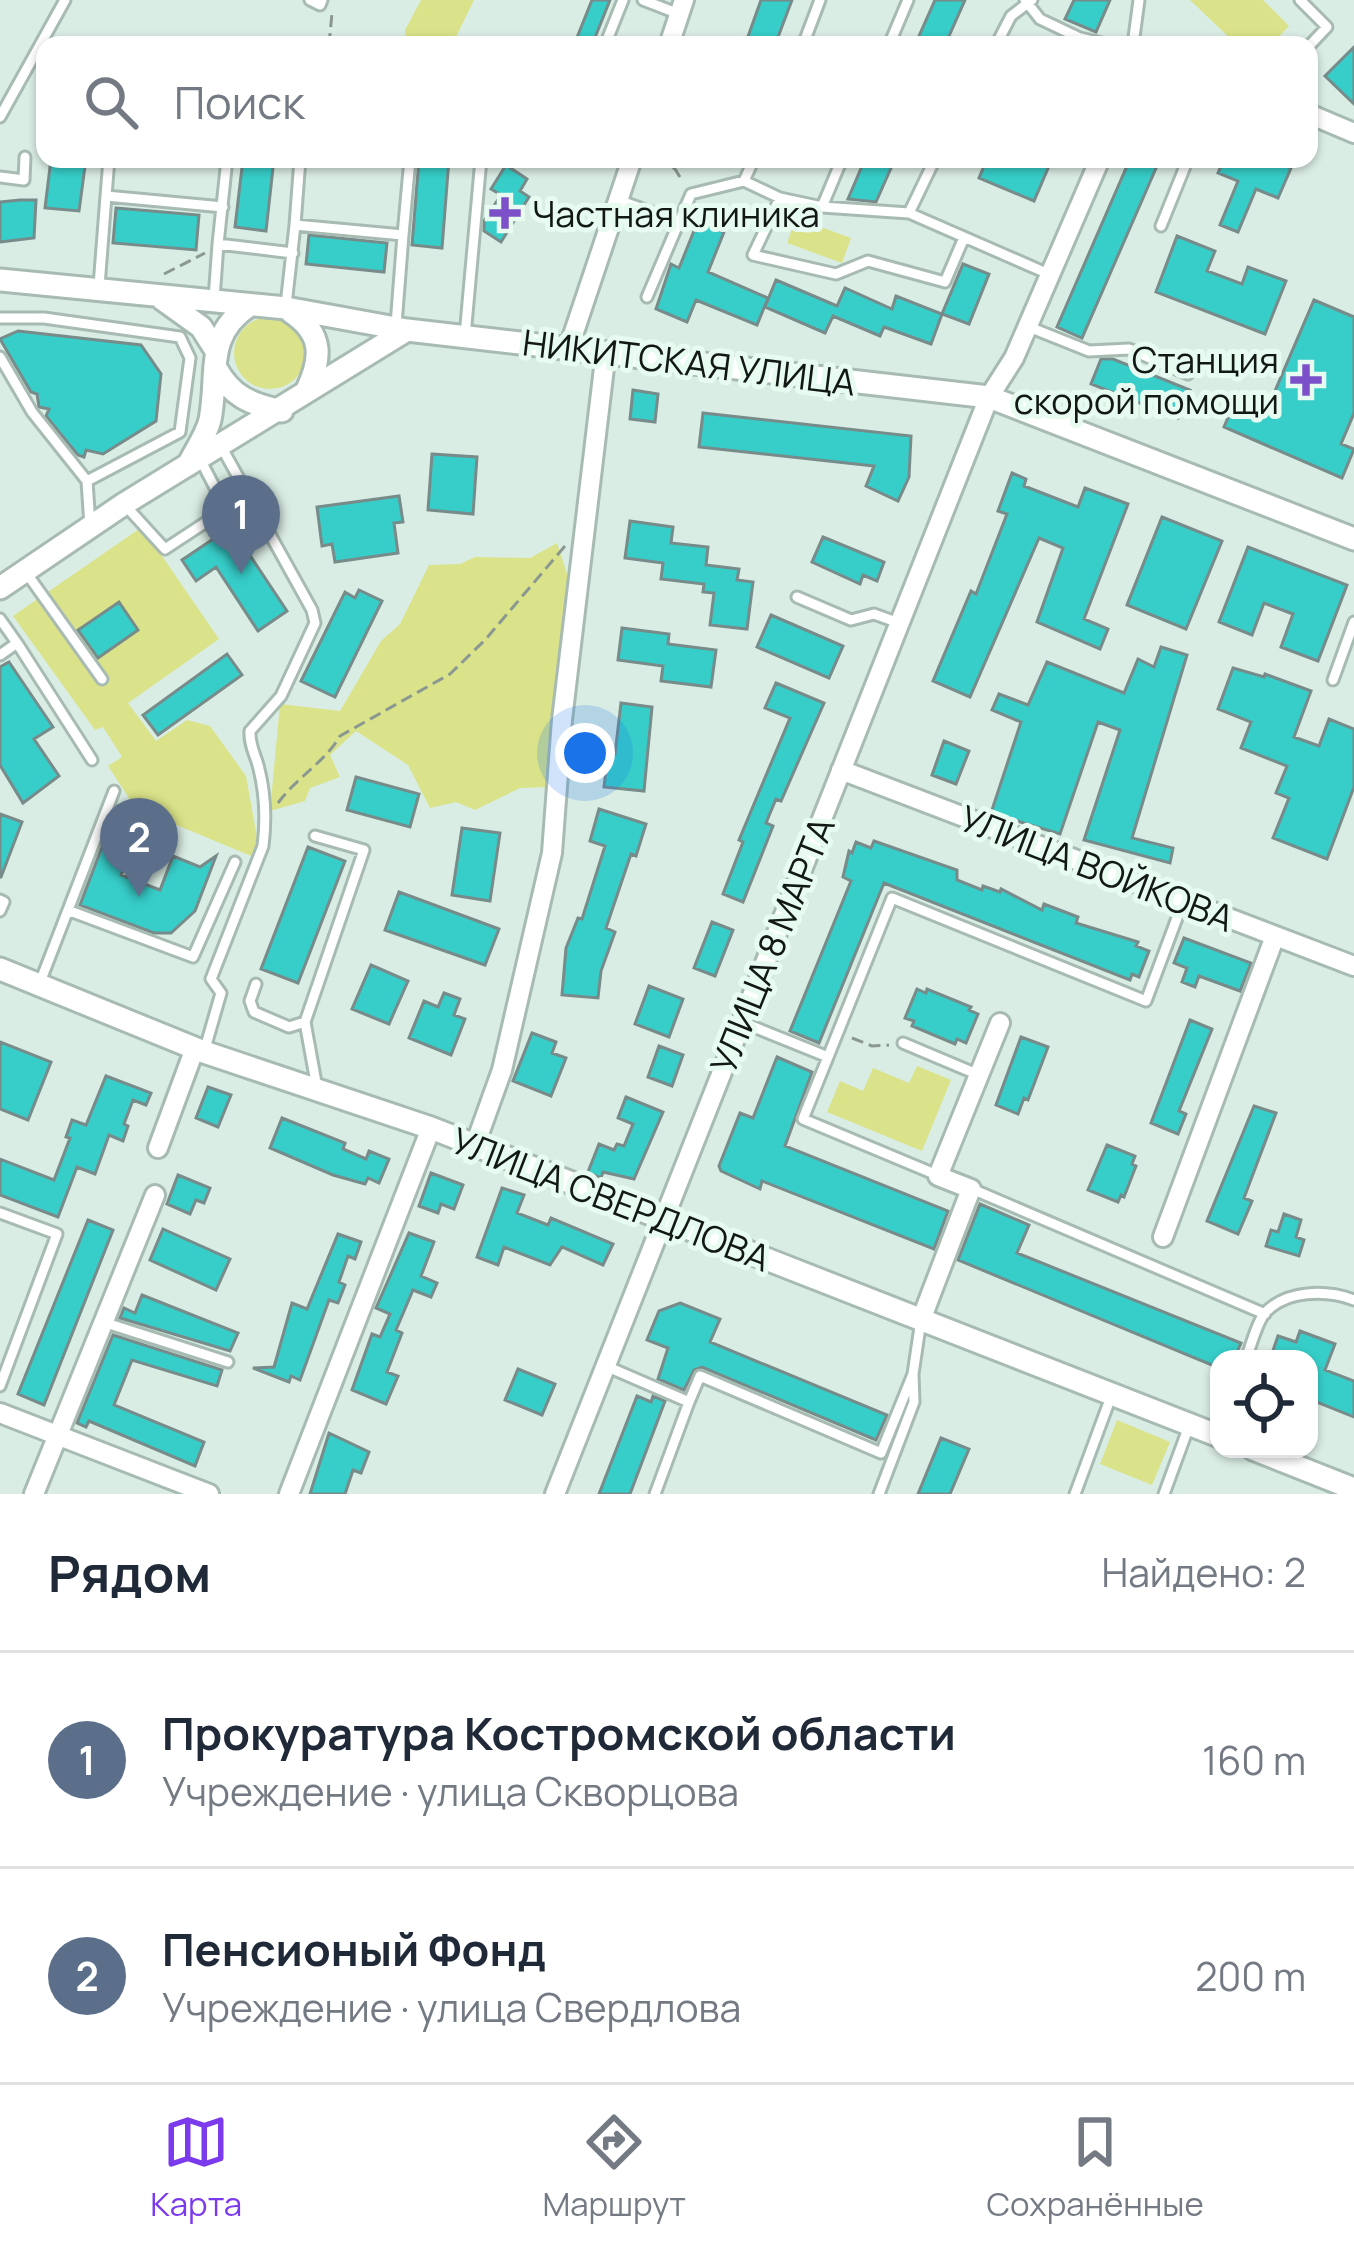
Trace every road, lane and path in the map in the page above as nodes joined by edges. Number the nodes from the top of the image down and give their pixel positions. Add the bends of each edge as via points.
1 (64, 0) edge
2 (310, 0) edge
3 (322, 0) edge
4 (623, 0) edge
5 (643, 0) edge
6 (820, 0) edge
7 (908, 0) edge
8 (1139, 0) edge
9 (1300, 0) edge
10 (1029, 1) edge
11 (682, 7) edge
12 (332, 9) dead end
13 (44, 36) edge
14 (330, 36) edge
15 (609, 36) edge
16 (672, 36) edge
17 (806, 36) edge
18 (893, 36) edge
19 (1001, 36) edge
20 (1076, 36) edge
21 (1134, 36) edge
22 (1318, 36) edge
23 (36, 51) edge
24 (0, 117) edge
25 (1318, 118) edge
26 (1354, 133) edge
27 (26, 157) dead end
28 (108, 168) edge
29 (226, 168) edge
30 (299, 168) edge
31 (409, 168) edge
32 (480, 168) edge
33 (629, 168) edge
34 (672, 168) edge
35 (750, 168) edge
36 (838, 168) edge
37 (930, 168) edge
38 (1096, 168) edge
39 (1184, 168) edge
40 (0, 177) edge
41 (744, 181) junction
42 (691, 194) junction
43 (106, 196) junction
44 (780, 198) junction
45 (618, 200) junction
46 (223, 207) junction
47 (822, 207) junction
48 (909, 213) junction
49 (679, 222) junction
50 (296, 225) junction
51 (1161, 226) dead end
52 (403, 235) junction
53 (963, 240) junction
54 (218, 244) junction
55 (293, 253) junction
56 (164, 274) dead end
57 (1051, 275) junction
58 (0, 280) edge
59 (99, 291) junction
60 (647, 297) dead end
61 (161, 298) junction
62 (214, 302) junction
63 (250, 305) junction
64 (286, 308) junction
65 (0, 318) edge
66 (1028, 327) junction
67 (401, 329) junction
68 (465, 336) junction
69 (569, 347) junction
70 (606, 351) junction
71 (0, 357) edge
72 (215, 358) junction
73 (1188, 374) dead end
74 (304, 396) junction
75 (989, 397) junction
76 (282, 411) junction
77 (221, 447) junction
78 (193, 464) junction
79 (87, 481) junction
80 (124, 504) junction
81 (585, 525) junction
82 (90, 526) junction
83 (1354, 538) edge
84 (25, 571) junction
85 (0, 588) edge
86 (797, 597) dead end
87 (0, 619) edge
88 (1354, 622) edge
89 (899, 623) junction
90 (17, 643) junction
91 (0, 655) edge
92 (102, 679) dead end
93 (1333, 680) dead end
94 (92, 760) dead end
95 (841, 770) junction
96 (114, 791) dead end
97 (266, 826) junction
98 (315, 836) dead end
99 (235, 862) dead end
100 (0, 900) edge
101 (1183, 902) junction
102 (0, 910) edge
103 (70, 911) junction
104 (1274, 936) junction
105 (1354, 966) edge
106 (0, 969) edge
107 (256, 984) dead end
108 (39, 985) junction
109 (305, 1022) junction
110 (742, 1022) junction
111 (1000, 1023) dead end
112 (838, 1032) junction
113 (903, 1043) joint
114 (200, 1050) junction
115 (828, 1057) junction
116 (979, 1076) junction
117 (317, 1089) junction
118 (430, 1128) junction
119 (475, 1145) junction
120 (158, 1148) dead end
121 (938, 1176) junction
122 (971, 1189) junction
123 (155, 1195) dead end
124 (0, 1213) edge
125 (663, 1219) junction
126 (1163, 1238) dead end
127 (1354, 1300) edge
128 (1265, 1314) junction
129 (920, 1319) junction
130 (103, 1322) junction
131 (1250, 1350) edge
132 (228, 1363) dead end
133 (606, 1366) junction
134 (913, 1374) junction
135 (0, 1386) edge
136 (1112, 1394) junction
137 (689, 1402) junction
138 (0, 1413) edge
139 (1190, 1424) junction
140 (1210, 1430) edge
141 (57, 1435) junction
142 (1275, 1458) edge
143 (1354, 1489) edge
144 (34, 1494) edge
145 (209, 1494) edge
146 (289, 1494) edge
147 (555, 1494) edge
148 (655, 1494) edge
149 (879, 1494) edge
150 (1075, 1494) edge
151 (1164, 1494) edge

1 - 13 lane
2 - 3 lane
4 - 15 lane
5 - 11 lane
6 - 17 lane
7 - 18 lane
8 - 21 lane
9 - 22 lane via 1327,27
10 - 19 lane
10 - 20 lane via 1040,20
11 - 16 street
12 - 14 path
23 - 24 lane
25 - 26 street
27 - 40 lane via 24,180
28 - 43 lane
29 - 46 lane
30 - 50 lane
31 - 52 lane
32 - 68 lane
33 - 45 street
34 - 42 path
35 - 41 lane
36 - 47 lane
37 - 48 lane
38 - 57 street, УЛИЦА 8 МАРТА
39 - 51 lane
41 - 42 lane
41 - 44 lane
42 - 49 lane
43 - 46 lane
43 - 59 lane
44 - 47 lane
44 - 53 lane via 753,255 836,274 868,261 945,282
45 - 49 lane
45 - 69 street
46 - 54 lane
47 - 48 lane
48 - 53 lane
49 - 60 lane
50 - 52 lane
50 - 55 lane
52 - 67 lane
53 - 57 lane
54 - 55 lane
54 - 56 path
54 - 62 lane
55 - 64 lane
57 - 66 street, УЛИЦА 8 МАРТА
58 - 59 street, НИКИТСКАЯ УЛИЦА
59 - 61 street, НИКИТСКАЯ УЛИЦА
61 - 62 street, НИКИТСКАЯ УЛИЦА
61 - 72 street via 201,327
62 - 63 street, НИКИТСКАЯ УЛИЦА
63 - 64 street, НИКИТСКАЯ УЛИЦА
63 - 72 street via 232,316
64 - 67 street, НИКИТСКАЯ УЛИЦА
64 - 74 street via 318,341
65 - 79 lane via 180,337 190,358 180,432
66 - 73 lane via 1089,351 1129,350
66 - 75 street, УЛИЦА 8 МАРТА
67 - 68 street, НИКИТСКАЯ УЛИЦА
67 - 74 street
68 - 69 street, НИКИТСКАЯ УЛИЦА
69 - 70 street, НИКИТСКАЯ УЛИЦА
70 - 75 street, НИКИТСКАЯ УЛИЦА
70 - 81 street
71 - 79 lane
72 - 76 street via 224,384 240,398
72 - 78 street via 209,425
74 - 76 street
75 - 83 street, НИКИТСКАЯ УЛИЦА
75 - 89 street, УЛИЦА 8 МАРТА
76 - 77 street
77 - 78 street
77 - 97 lane via 315,616 281,696 250,731
78 - 80 street
78 - 80 lane via 226,508 165,549
79 - 82 lane
80 - 82 street
81 - 97 path via 450,674 340,736
81 - 119 street via 552,854 502,1070
82 - 84 street
84 - 85 street
84 - 92 lane
86 - 89 lane via 851,620 879,615
87 - 90 lane
88 - 93 lane
89 - 95 street, УЛИЦА 8 МАРТА
90 - 91 lane
90 - 94 lane
95 - 101 street, УЛИЦА ВОЙКОВА
95 - 110 street, УЛИЦА 8 МАРТА
96 - 103 lane
97 - 114 lane via 211,980 221,993
98 - 109 lane via 364,850
99 - 103 lane via 194,956
100 - 102 lane
101 - 104 street, УЛИЦА ВОЙКОВА
101 - 112 lane via 1145,1001 892,898
103 - 108 lane
104 - 105 street, УЛИЦА ВОЙКОВА
104 - 126 street
106 - 108 street, УЛИЦА СВЕРДЛОВА
107 - 109 lane via 254,1012 289,1027
108 - 114 street, УЛИЦА СВЕРДЛОВА
109 - 117 lane
110 - 115 lane
110 - 125 street, УЛИЦА 8 МАРТА
111 - 116 street
112 - 113 path via 872,1046
112 - 115 lane
113 - 116 lane
114 - 117 street, УЛИЦА СВЕРДЛОВА
114 - 120 street
115 - 121 lane via 803,1119
116 - 121 street
117 - 118 street, УЛИЦА СВЕРДЛОВА
118 - 119 street, УЛИЦА СВЕРДЛОВА
118 - 146 street
119 - 125 street, УЛИЦА СВЕРДЛОВА
121 - 122 street
122 - 128 lane
122 - 129 street
123 - 130 street
124 - 135 lane via 57,1234
125 - 129 street, УЛИЦА СВЕРДЛОВА
125 - 133 street, УЛИЦА 8 МАРТА
127 - 128 lane via 1304,1293
128 - 131 lane
129 - 134 lane
129 - 136 street, УЛИЦА СВЕРДЛОВА
130 - 132 lane
130 - 141 street
133 - 137 lane
133 - 147 street, УЛИЦА 8 МАРТА
134 - 137 lane via 881,1453 700,1376
134 - 149 lane via 914,1402
136 - 139 street, УЛИЦА СВЕРДЛОВА
136 - 150 lane
137 - 148 lane
138 - 141 street
139 - 140 street, УЛИЦА СВЕРДЛОВА
139 - 151 lane
141 - 144 street
141 - 145 street
142 - 143 street

